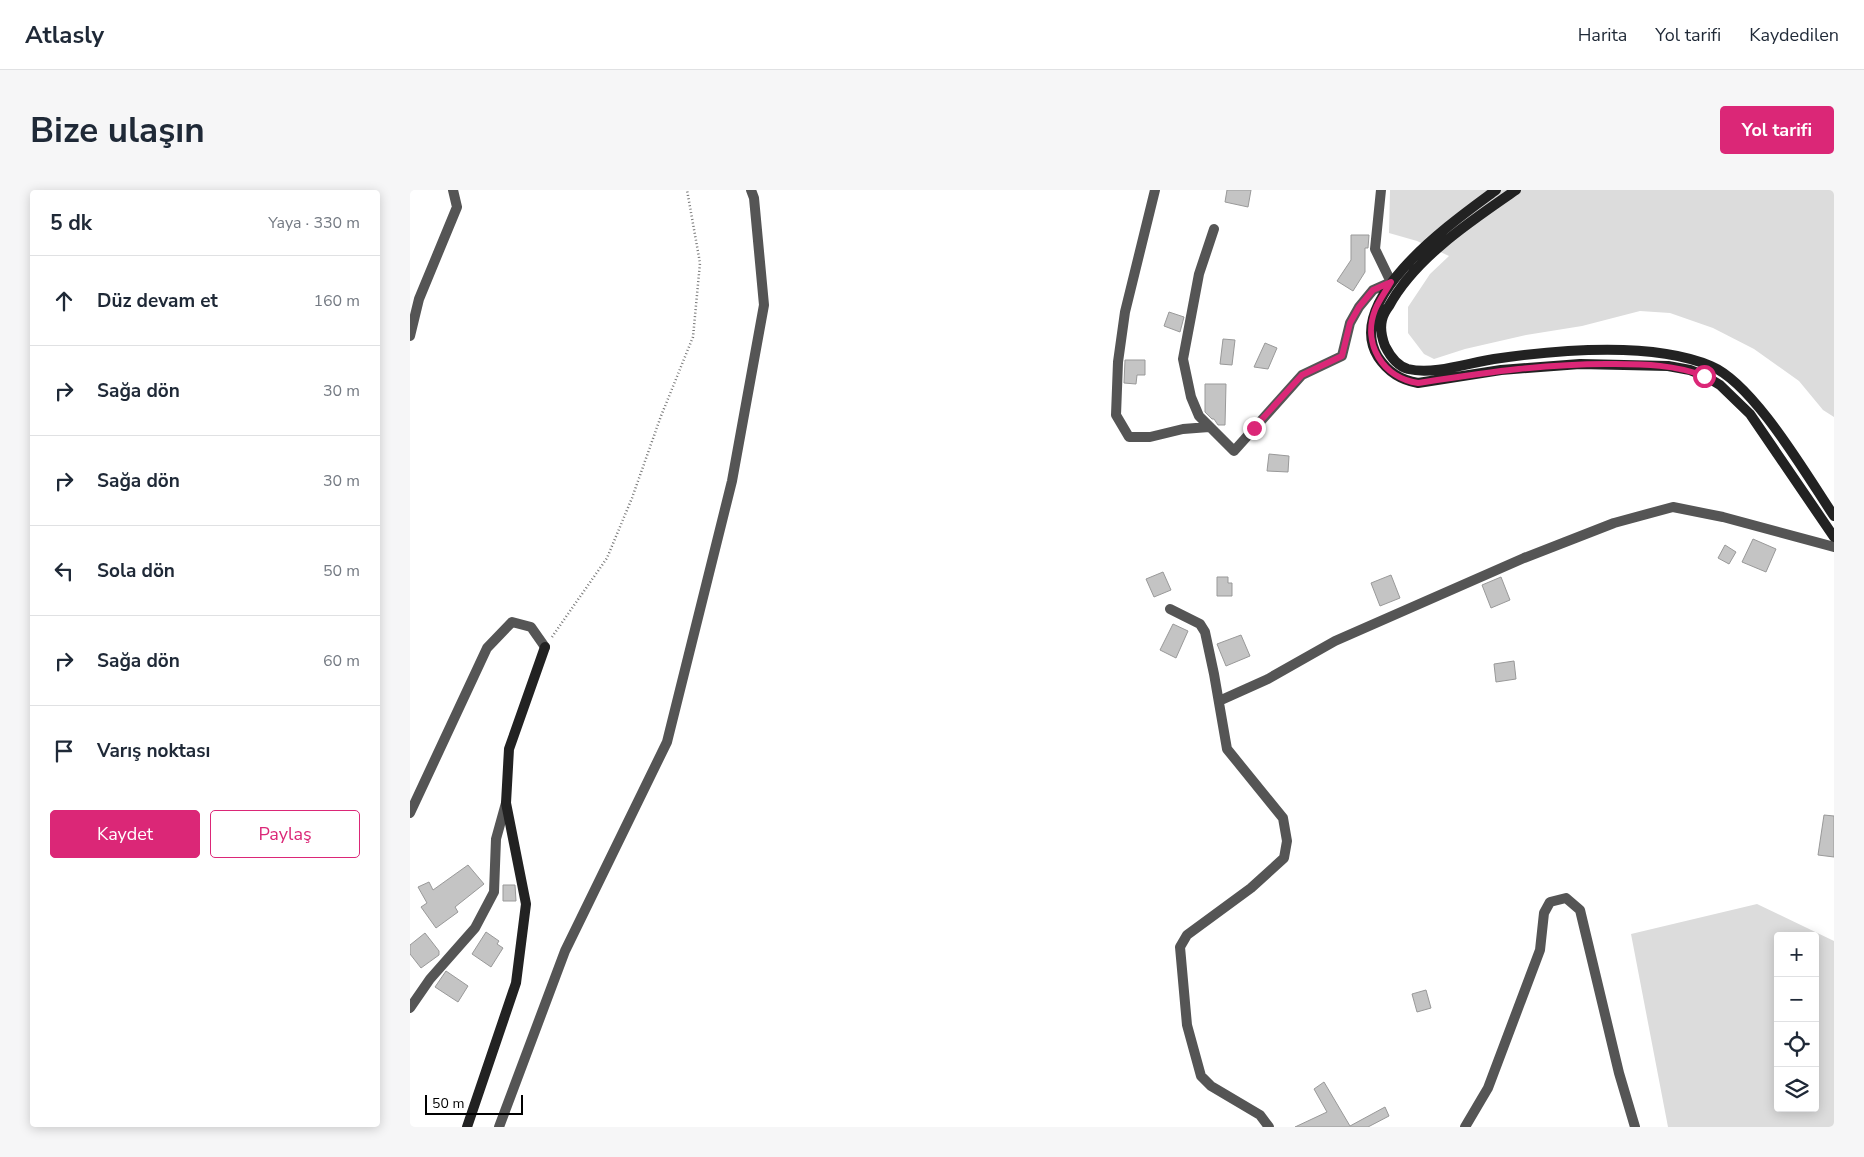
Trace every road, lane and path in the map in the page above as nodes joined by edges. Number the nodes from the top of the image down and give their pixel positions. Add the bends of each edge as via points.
1 (453, 190) edge
2 (687, 190) edge
3 (751, 190) edge
4 (1155, 190) edge
5 (1382, 190) edge
6 (1496, 190) edge
7 (1516, 190) edge
8 (1214, 230) dead end
9 (1391, 282) junction
10 (410, 336) edge
11 (1209, 427) junction
12 (1834, 516) edge
13 (1834, 536) edge
14 (1834, 547) edge
15 (1170, 609) dead end
16 (545, 647) junction
17 (1219, 701) junction
18 (506, 803) junction
19 (410, 813) edge
20 (410, 1008) edge
21 (467, 1127) edge
22 (499, 1127) edge
23 (1268, 1127) edge
24 (1465, 1127) edge
25 (1634, 1127) edge

1 - 10 street via 456,207 419,299
2 - 16 path via 700,263 693,336 607,558
3 - 22 street via 764,305 732,481 667,742 565,951
4 - 11 street via 1125,312 1116,415 1129,437 1150,437 1184,428
5 - 9 street via 1375,249
6 - 9 main road via 1449,225
7 - 12 main road via 1433,254 1396,293 1382,319 1382,332 1391,357 1400,366 1428,370 1495,359 1612,349 1694,360 1712,366 1756,405
8 - 11 street via 1199,274 1183,359 1191,398 1199,416
9 - 11 street via 1373,290 1359,307 1350,323 1342,356 1302,375 1234,451
9 - 13 main road via 1375,310 1372,341 1382,363 1400,378 1418,383 1502,370 1580,364 1668,366 1690,370 1725,390 1750,414
14 - 17 street via 1673,507 1614,523 1524,558 1335,641 1268,679
15 - 17 street via 1200,624
16 - 18 main road via 509,749
16 - 19 street via 532,627 512,622 487,648
17 - 23 street via 1227,749 1283,818 1287,841 1284,858 1251,888 1187,935 1180,947 1187,1025 1201,1076 1211,1086 1260,1115
18 - 20 street via 496,839 494,892 475,928 430,979
18 - 21 main road via 526,904 516,983
24 - 25 street via 1488,1088 1540,950 1544,913 1550,902 1566,898 1580,910

